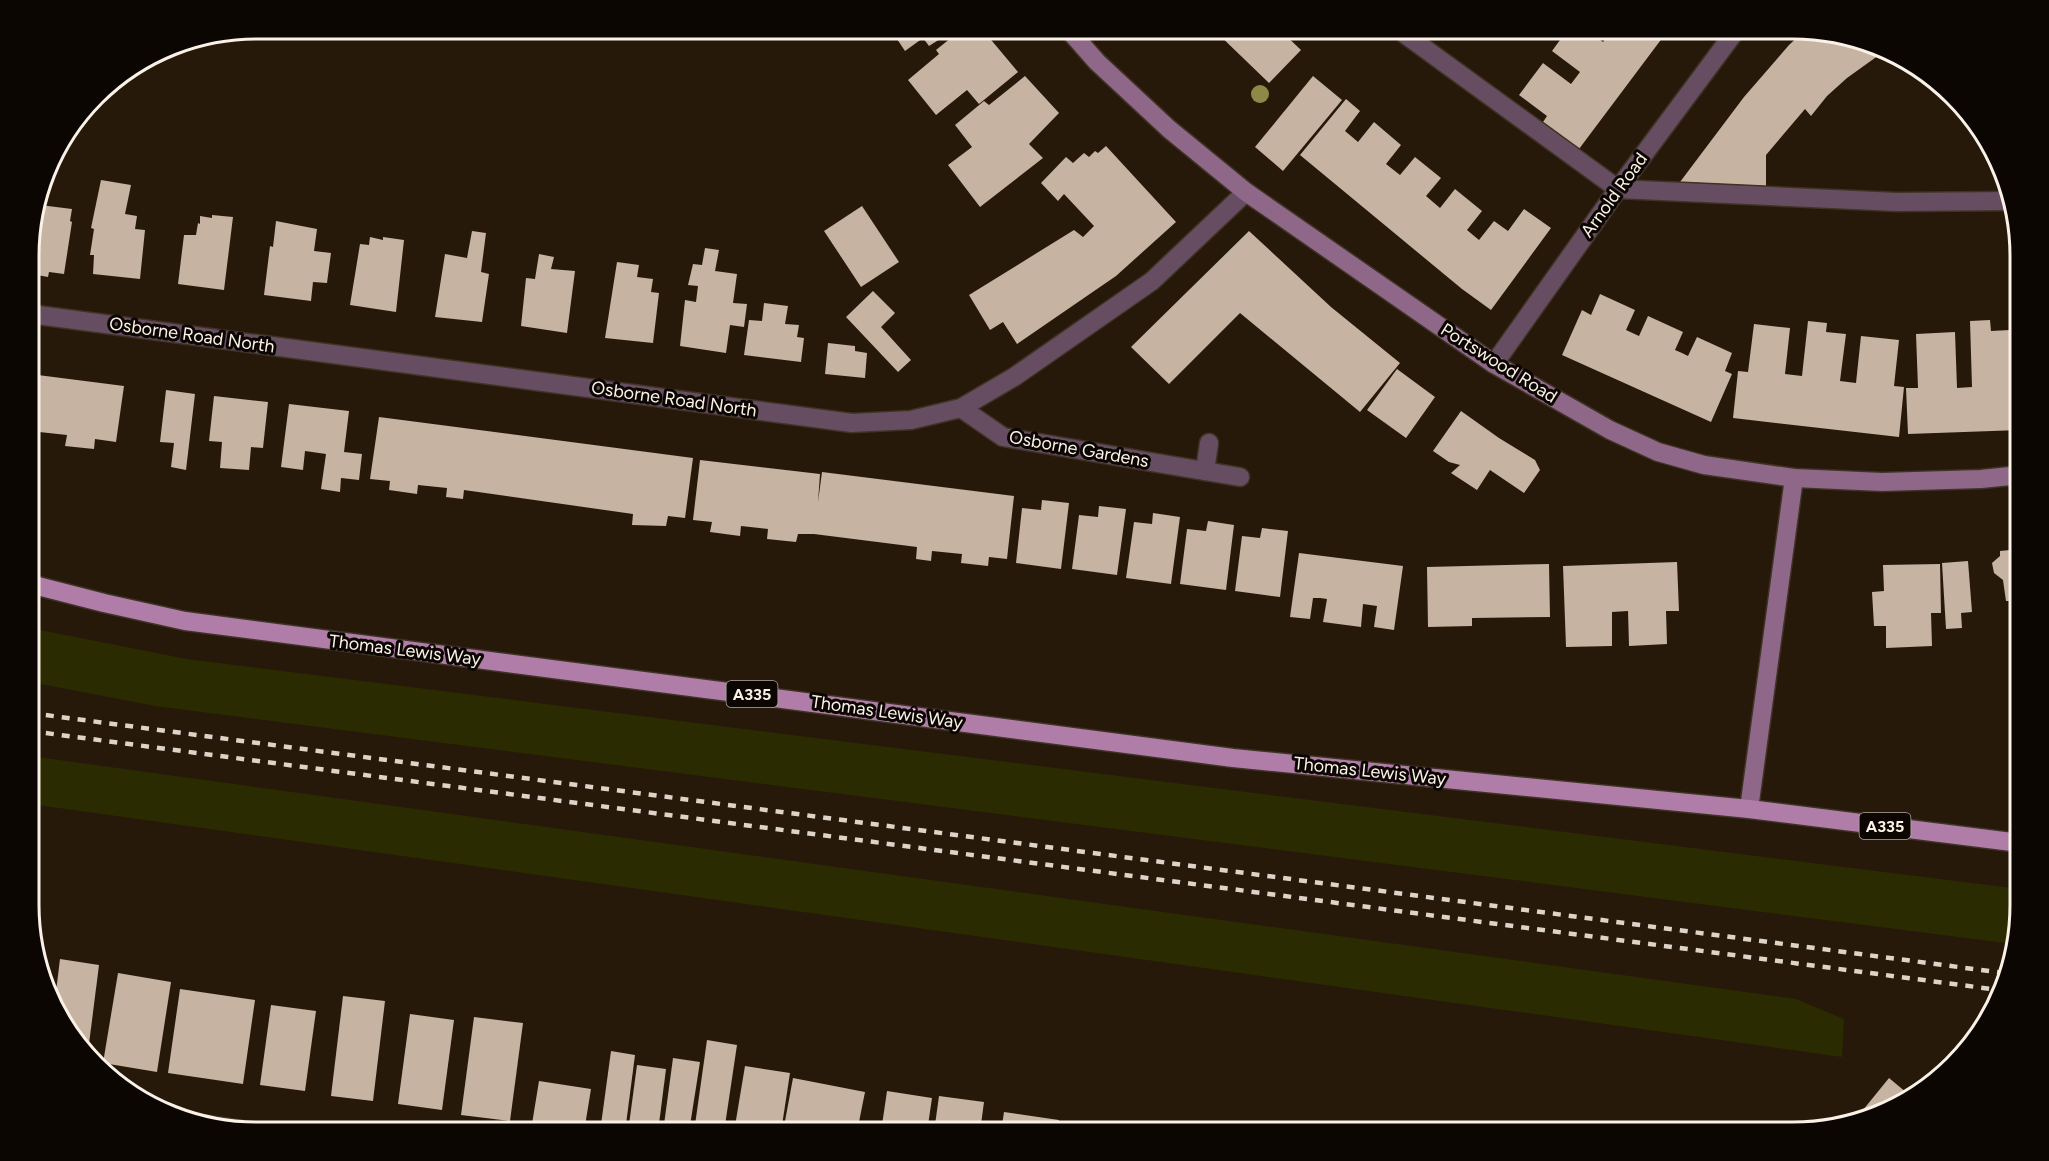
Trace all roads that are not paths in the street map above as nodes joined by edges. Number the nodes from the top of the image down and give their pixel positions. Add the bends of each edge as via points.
1 (1077, 39) edge
2 (1412, 39) edge
3 (1729, 39) edge
4 (1618, 189) junction
5 (1246, 192) junction
6 (2003, 201) edge
7 (39, 315) edge
8 (1494, 364) junction
9 (961, 408) junction
10 (1209, 443) dead end
11 (1205, 471) junction
12 (2010, 476) edge
13 (1240, 477) dead end
14 (1794, 478) junction
15 (39, 586) edge
16 (1749, 809) junction
17 (2010, 842) edge

1 - 5 street, Portswood Road via 1169,129
2 - 4 street
3 - 4 street, Arnold Road
4 - 6 street via 1897,202
4 - 8 street, Arnold Road
5 - 8 street, Portswood Road
5 - 9 street, Osborne Road North via 1152,281 1014,377
7 - 9 street, Osborne Road North via 852,423 911,420
8 - 14 street, Portswood Road via 1610,430 1658,452 1704,465
9 - 11 street, Osborne Gardens via 1003,437
10 - 11 street
11 - 13 street, Osborne Gardens
12 - 14 street, Portswood Road via 1882,482
14 - 16 street
15 - 16 main road, Thomas Lewis Way / A335 via 184,621 1233,758
16 - 17 main road, Thomas Lewis Way / A335

